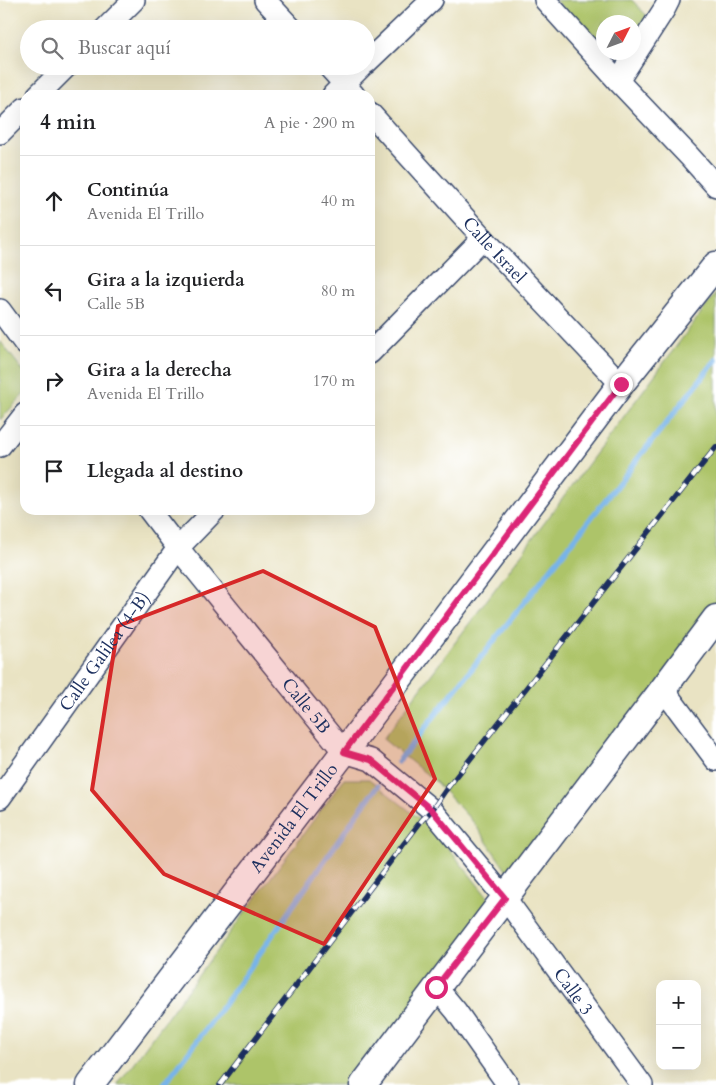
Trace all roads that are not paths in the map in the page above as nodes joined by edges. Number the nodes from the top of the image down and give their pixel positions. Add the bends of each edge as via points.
1 (134, 0) edge
2 (265, 0) edge
3 (432, 0) edge
4 (545, 0) edge
5 (669, 0) edge
6 (114, 20) edge
7 (284, 20) edge
8 (375, 54) edge
9 (58, 75) edge
10 (334, 75) edge
11 (356, 75) edge
12 (618, 81) junction
13 (43, 90) edge
14 (343, 90) edge
15 (345, 90) edge
16 (20, 113) edge
17 (375, 119) edge
18 (0, 133) edge
19 (716, 186) edge
20 (483, 238) junction
21 (716, 265) edge
22 (0, 310) edge
23 (20, 337) edge
24 (375, 348) edge
25 (621, 384) junction
26 (20, 420) edge
27 (0, 446) edge
28 (153, 515) edge
29 (210, 515) edge
30 (178, 548) junction
31 (716, 618) edge
32 (663, 689) junction
33 (344, 752) junction
34 (716, 760) edge
35 (0, 798) edge
36 (505, 898) junction
37 (436, 987) junction
38 (90, 1085) edge
39 (362, 1085) edge
40 (508, 1085) edge
41 (642, 1085) edge

1 - 6 street
2 - 7 street
3 - 8 street
4 - 12 street
5 - 12 street
9 - 13 street
10 - 14 street
11 - 15 street
12 - 19 street
16 - 18 street
17 - 20 street, Calle Israel
20 - 24 street
20 - 25 street, Calle Israel
21 - 25 main road, Avenida El Trillo
22 - 23 street
25 - 33 main road, Avenida El Trillo
26 - 27 street
28 - 30 street, Calle 5B
29 - 30 street, Calle Galilea (4-B)
30 - 33 street, Calle 5B
30 - 35 street, Calle Galilea (4-B)
31 - 32 main road
32 - 34 street
32 - 36 main road
33 - 36 street via 371,760 432,810
33 - 38 main road, Avenida El Trillo
36 - 37 main road
36 - 41 street, Calle 3
37 - 39 main road
37 - 40 street

